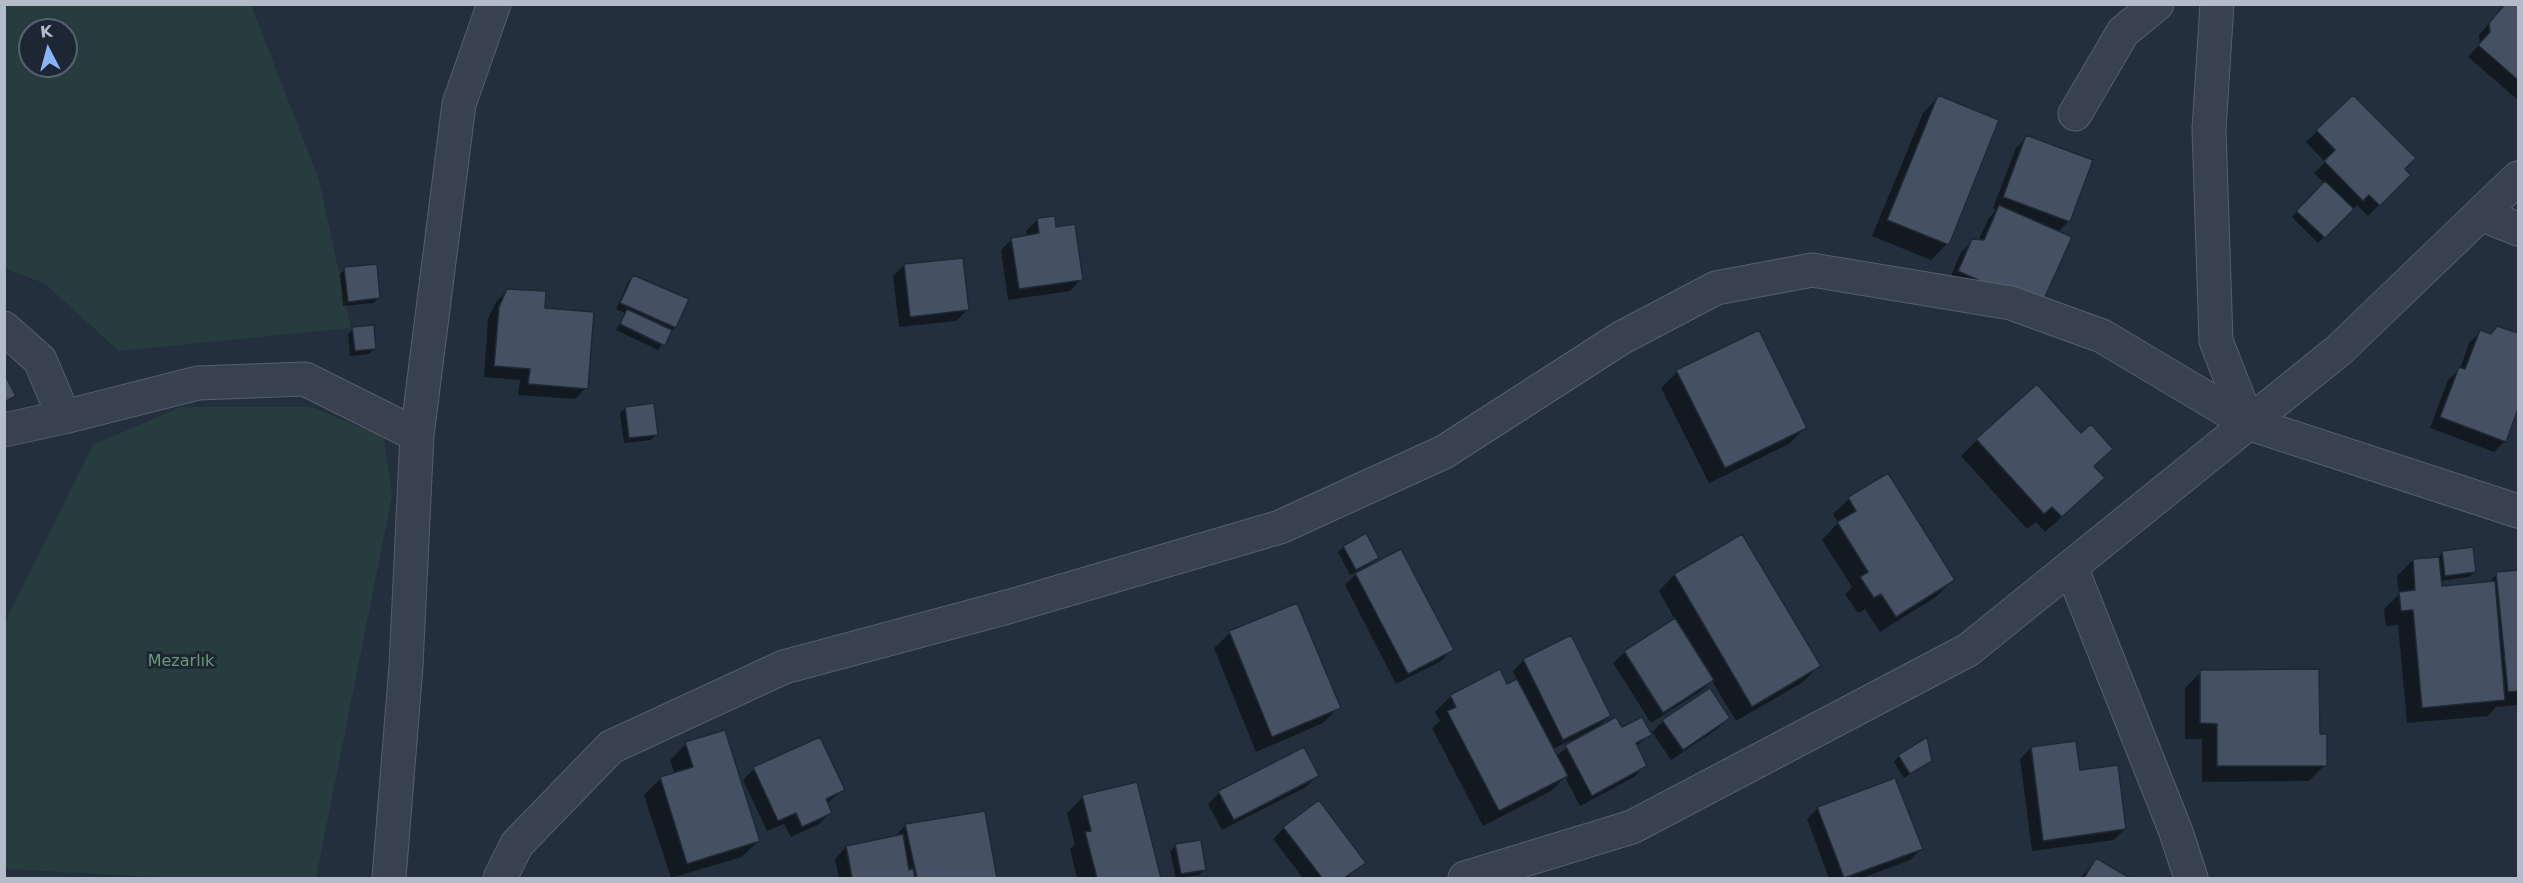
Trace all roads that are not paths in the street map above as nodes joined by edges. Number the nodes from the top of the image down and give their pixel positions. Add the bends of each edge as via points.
1 (494, 4) edge
2 (2157, 4) edge
3 (2217, 4) edge
4 (2076, 114) dead end
5 (2518, 178) edge
6 (2481, 214) junction
7 (2518, 229) edge
8 (4, 328) edge
9 (64, 417) junction
10 (2248, 423) junction
11 (4, 429) edge
12 (417, 435) junction
13 (2518, 511) edge
14 (2071, 567) junction
15 (388, 879) edge
16 (500, 879) edge
17 (1466, 879) edge
18 (2191, 879) edge

1 - 12 street via 459,104
2 - 4 street via 2123,33
3 - 10 street via 2209,129 2216,341
5 - 6 street
6 - 7 street
6 - 10 street via 2339,350
8 - 9 street via 40,360
9 - 11 street
9 - 12 street via 198,384 305,379
10 - 13 street
10 - 14 street
10 - 16 street via 2102,336 2011,303 1812,270 1716,288 1621,338 1444,452 1280,527 784,668 611,747 517,844
12 - 15 street via 406,666
14 - 17 street via 1968,650 1632,827
14 - 18 street

